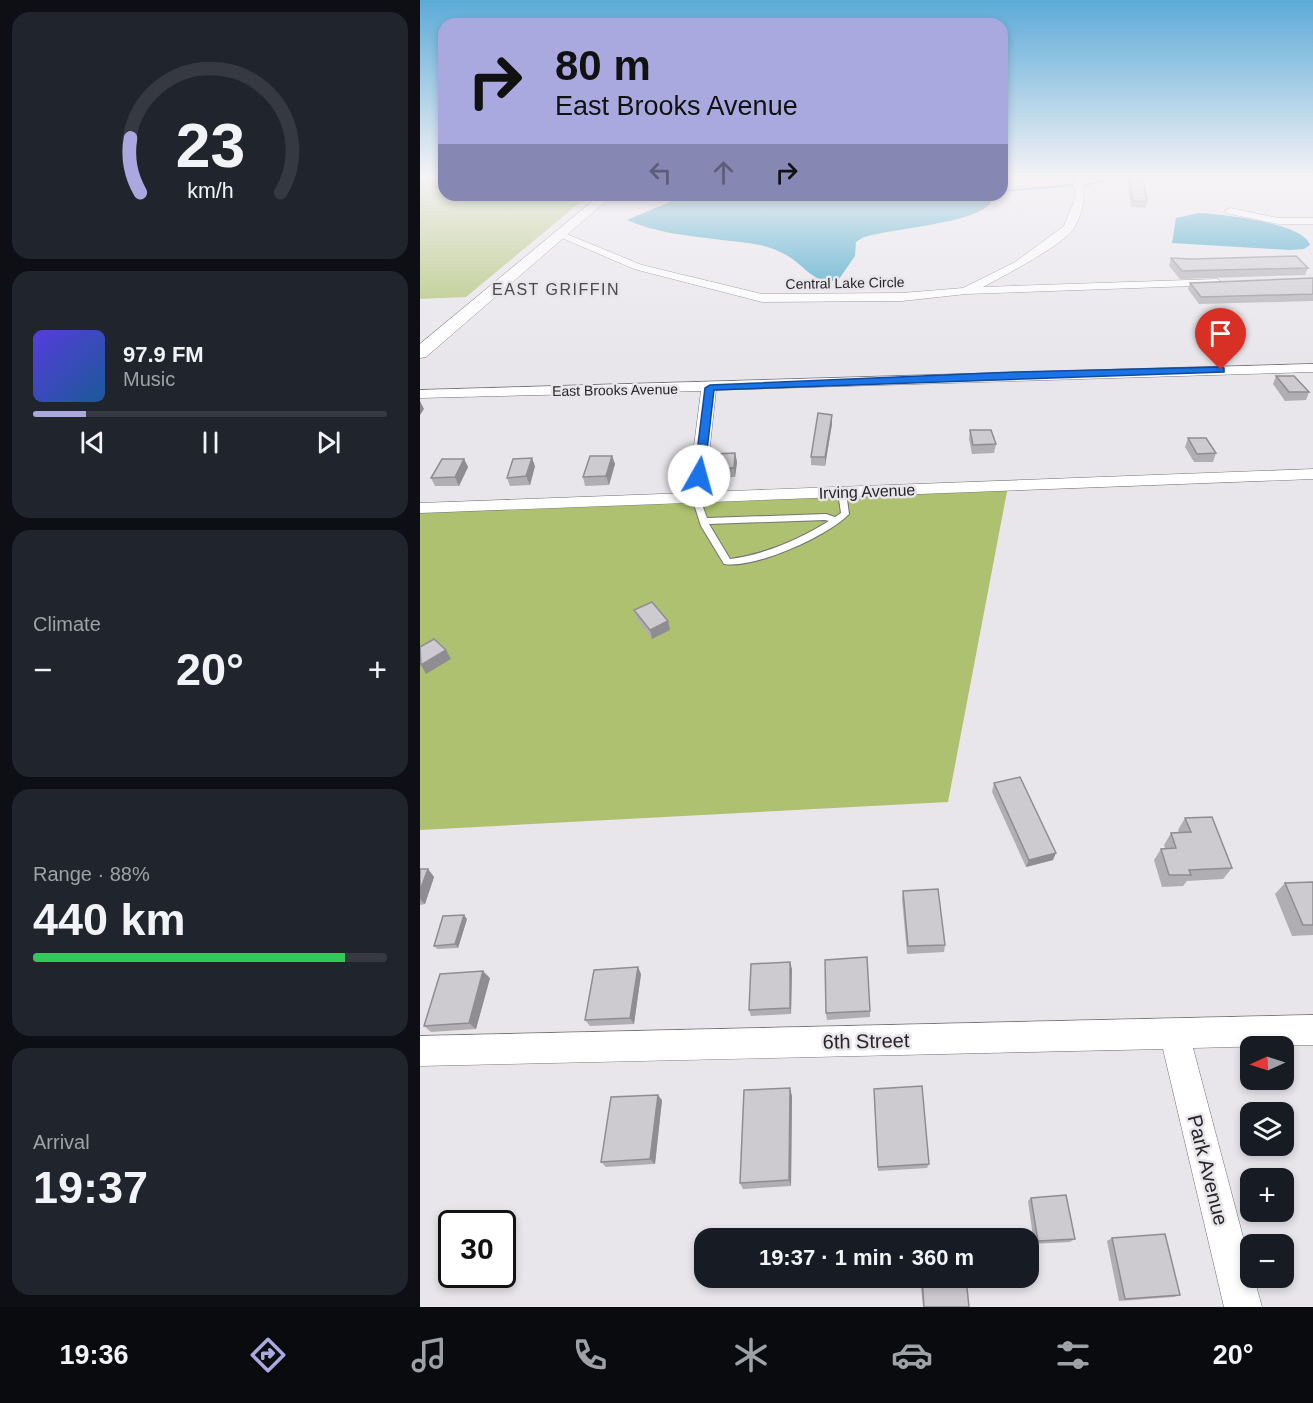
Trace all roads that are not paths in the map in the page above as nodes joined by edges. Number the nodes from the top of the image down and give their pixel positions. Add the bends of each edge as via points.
1 (555, 239) edge
2 (570, 239) edge
3 (1054, 239) edge
4 (1232, 282) edge
5 (966, 291) junction
6 (420, 352) edge
7 (1313, 368) edge
8 (710, 388) junction
9 (420, 394) edge
10 (1313, 474) edge
11 (842, 492) junction
12 (696, 498) junction
13 (420, 508) edge
14 (703, 521) junction
15 (837, 521) junction
16 (1313, 1030) edge
17 (1174, 1033) junction
18 (420, 1052) edge
19 (1243, 1307) edge

1 - 6 street
2 - 5 street, Central Lake Circle via 638,267 762,298 902,297
3 - 5 street, Central Lake Circle via 1019,264
4 - 5 street
7 - 8 street, East Brooks Avenue
8 - 9 street, East Brooks Avenue
8 - 12 street
10 - 11 street, Irving Avenue
11 - 12 street, Irving Avenue
11 - 15 lane via 845,514
12 - 13 street, Irving Avenue
12 - 14 lane
14 - 15 lane via 826,517
14 - 15 lane via 727,562 742,561 824,531
16 - 17 street, 6th Street
17 - 18 street, 6th Street
17 - 19 street, Park Avenue

